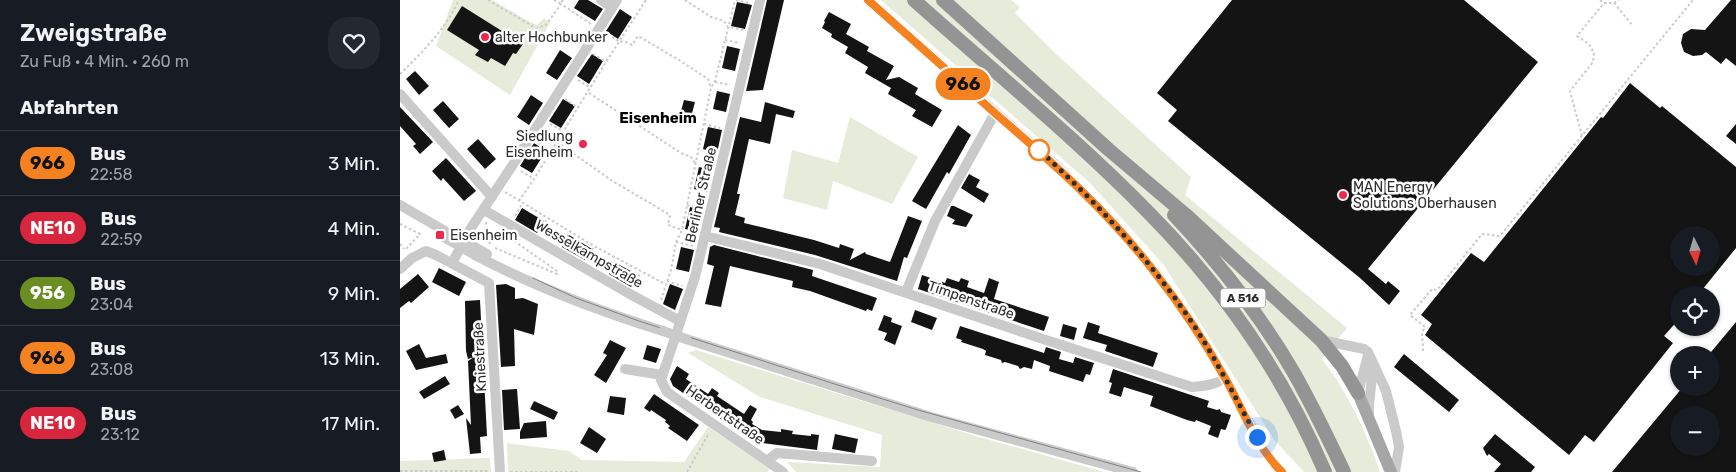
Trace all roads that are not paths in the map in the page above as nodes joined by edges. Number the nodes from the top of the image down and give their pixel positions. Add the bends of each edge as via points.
1 (601, 0) edge
2 (868, 0) edge
3 (914, 0) edge
4 (943, 0) edge
5 (759, 3) edge
6 (614, 4) edge
7 (400, 94) edge
8 (995, 113) junction
9 (1108, 149) junction
10 (492, 197) junction
11 (400, 205) edge
12 (484, 210) junction
13 (400, 212) edge
14 (443, 233) junction
15 (705, 236) junction
16 (452, 263) junction
17 (400, 269) edge
18 (906, 292) junction
19 (680, 321) junction
20 (1321, 340) junction
21 (1368, 352) junction
22 (625, 369) dead end
23 (662, 375) junction
24 (1225, 378) junction
25 (1358, 393) junction
26 (1369, 420) junction
27 (768, 461) junction
28 (872, 461) dead end
29 (500, 472) edge
30 (783, 472) edge
31 (1134, 472) edge
32 (1282, 472) edge
33 (1325, 472) edge
34 (1344, 472) edge
35 (1391, 472) edge
36 (1395, 472) edge

1 - 6 street
2 - 8 street
3 - 33 highway, A 516 via 1101,166 1198,267 1243,325 1273,372
4 - 9 highway, A 516
5 - 15 street, Berliner Straße
6 - 10 street
7 - 10 street
8 - 18 street via 935,221
8 - 24 street via 1068,176 1118,228 1178,302
9 - 20 highway via 1186,215
9 - 34 highway, A 516 via 1190,233 1241,294 1293,372
10 - 12 street
11 - 14 street
12 - 16 street
12 - 19 street, Wesselkampstraße via 507,229 535,239 607,283
13 - 14 street
14 - 31 street, bridge via 551,290 686,339 931,417
15 - 18 street, Timpenstraße via 820,264
15 - 19 street, Berliner Straße
16 - 17 street via 426,252 412,258
16 - 29 street, Kniestraße via 489,282
18 - 24 street, Timpenstraße via 1192,387
19 - 23 street, Berliner Straße
20 - 21 street
20 - 25 highway
21 - 25 street
21 - 26 street via 1372,374
21 - 36 street via 1386,391 1396,431 1399,447
22 - 23 street
23 - 27 street, Herbertstraße via 662,384 667,392
24 - 32 street via 1264,449
25 - 26 main road
26 - 35 main road
27 - 28 street, Herbertstraße via 777,453
27 - 30 street, Herbertstraße

